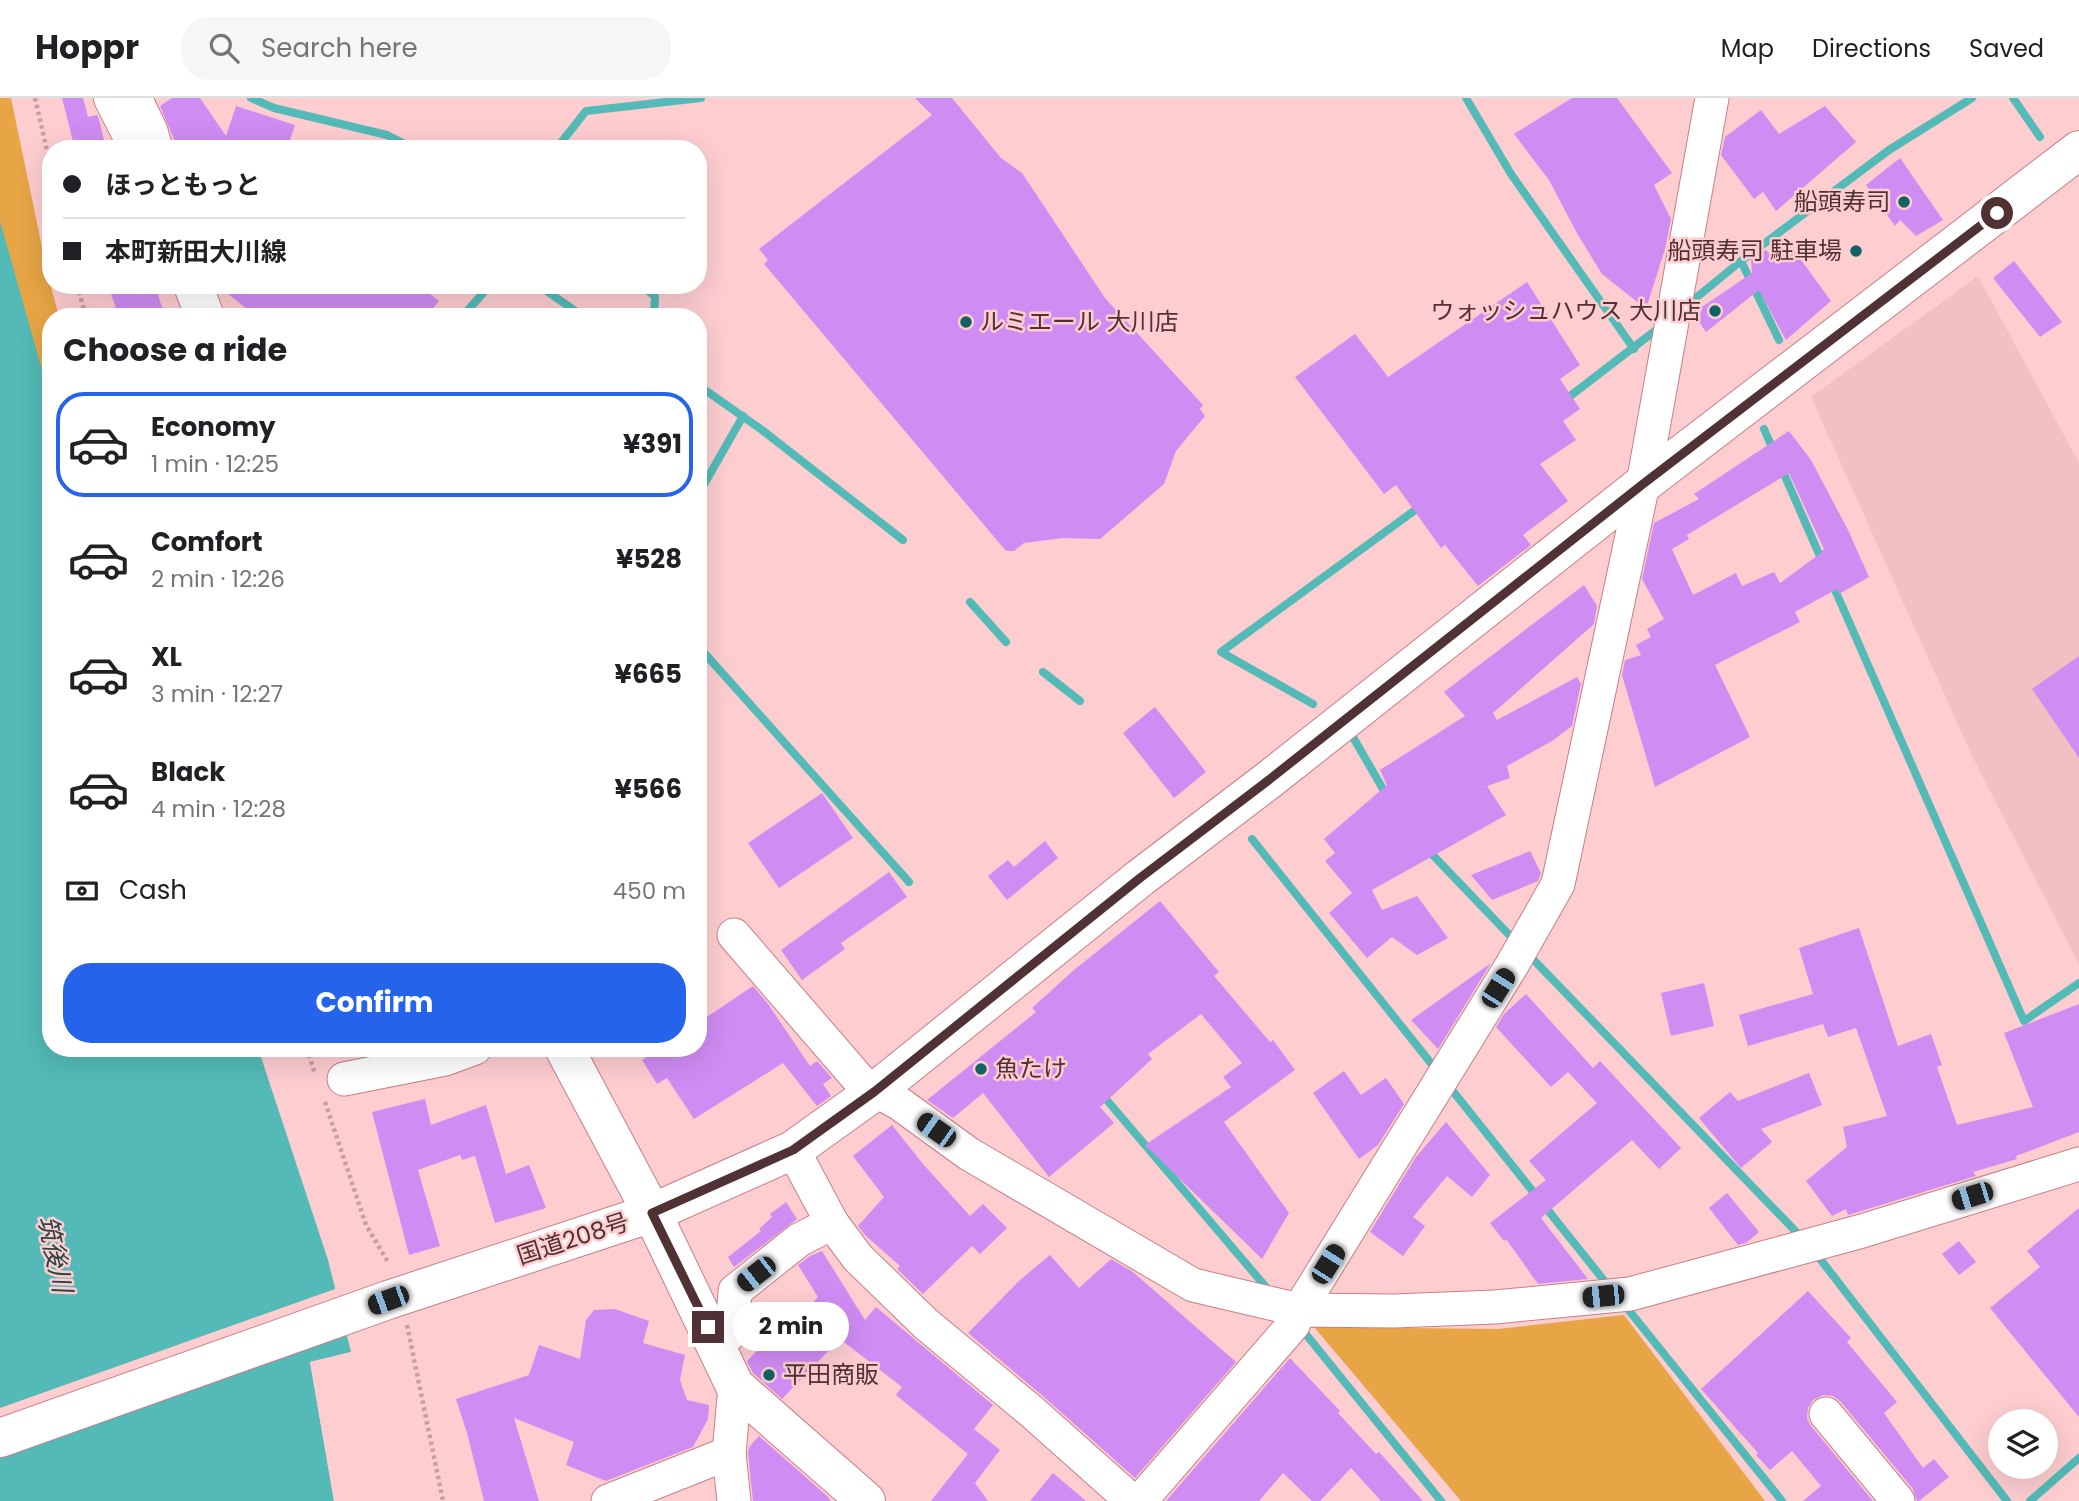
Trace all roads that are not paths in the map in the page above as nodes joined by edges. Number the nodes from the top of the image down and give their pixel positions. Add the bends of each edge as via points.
1 (113, 98) edge
2 (135, 98) edge
3 (1712, 98) edge
4 (134, 140) edge
5 (154, 140) edge
6 (2079, 150) edge
7 (1643, 484) junction
8 (734, 935) dead end
9 (450, 1057) edge
10 (569, 1057) edge
11 (329, 1088) road end
12 (877, 1090) junction
13 (793, 1150) junction
14 (2079, 1164) edge
15 (652, 1213) junction
16 (832, 1223) junction
17 (1299, 1310) junction
18 (717, 1344) junction
19 (735, 1386) junction
20 (1826, 1414) dead end
21 (0, 1438) edge
22 (729, 1452) junction
23 (608, 1501) edge
24 (734, 1501) edge
25 (866, 1501) edge
26 (1132, 1501) edge
27 (1140, 1501) edge
28 (1898, 1501) edge

1 - 4 main road
2 - 5 street
3 - 7 street
6 - 7 main road, 国道208号
7 - 12 main road, 国道208号
7 - 17 street via 1558,884
8 - 12 street via 861,1082
9 - 11 street
10 - 15 main road
12 - 13 main road, 国道208号
12 - 17 street via 969,1154 1193,1285
13 - 15 main road, 国道208号
13 - 16 street
14 - 17 street via 1862,1231 1630,1294 1494,1307
15 - 18 main road
15 - 21 main road, 国道208号 via 397,1310
16 - 18 street via 799,1240 735,1291 732,1332
16 - 26 street via 858,1258 926,1324
17 - 27 street via 1293,1325
18 - 19 main road
19 - 22 street
19 - 25 main road
20 - 28 street
22 - 23 street
22 - 24 street

